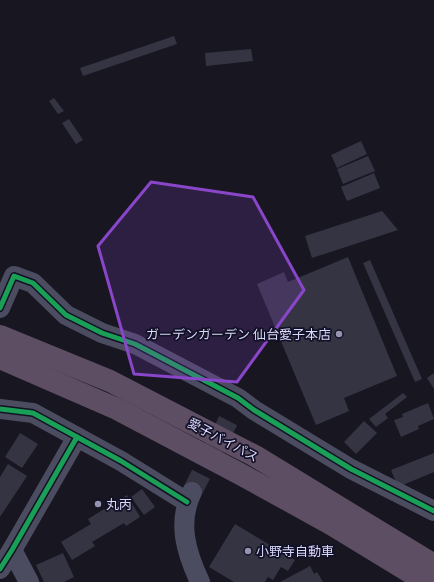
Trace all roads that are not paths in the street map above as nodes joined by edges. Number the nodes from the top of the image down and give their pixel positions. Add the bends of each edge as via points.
1 (7, 274) edge
2 (0, 308) edge
3 (0, 336) edge
4 (0, 358) edge
5 (0, 409) edge
6 (77, 437) junction
7 (434, 511) edge
8 (12, 550) junction
9 (434, 565) edge
10 (0, 569) edge
11 (29, 582) edge
12 (200, 582) edge
13 (426, 582) edge

1 - 2 street
1 - 7 street via 33,284 66,315 102,333 135,344 235,405 254,410 351,469
3 - 9 highway, 愛子バイパス via 110,381 255,456
4 - 13 highway, 愛子バイパス via 124,412 242,474
5 - 6 street via 33,413
6 - 8 street
6 - 12 street via 190,497 183,530 192,565
8 - 10 street
8 - 11 street

